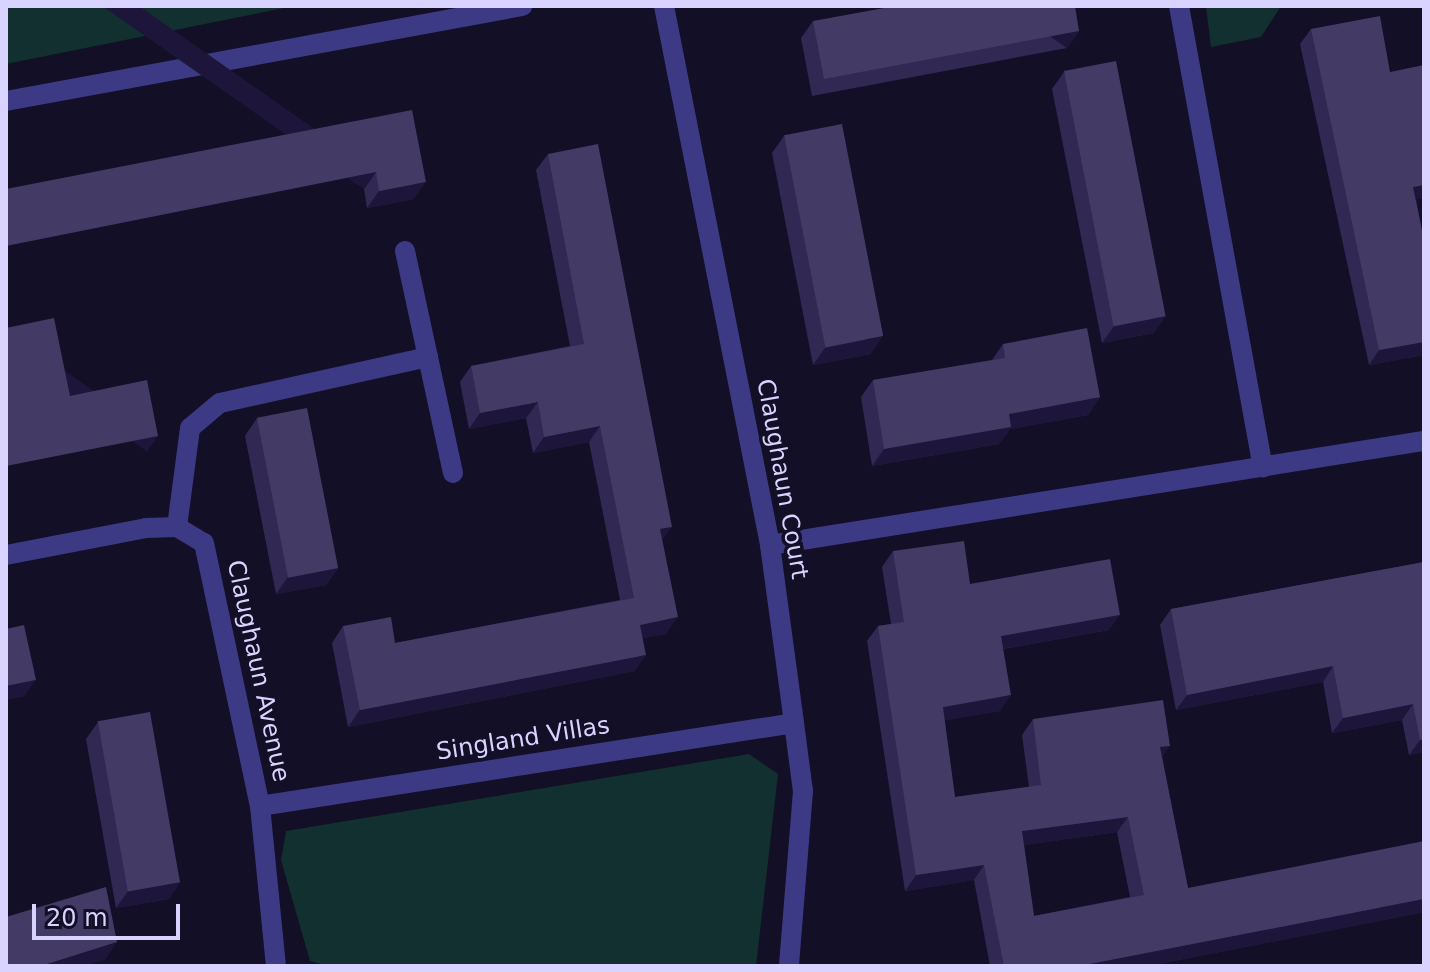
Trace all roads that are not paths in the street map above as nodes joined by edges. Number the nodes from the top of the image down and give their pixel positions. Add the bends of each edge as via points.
1 (522, 6) edge
2 (664, 6) edge
3 (1179, 6) edge
4 (6, 101) edge
5 (405, 251) dead end
6 (428, 357) junction
7 (1424, 441) edge
8 (1263, 467) junction
9 (453, 473) dead end
10 (177, 527) junction
11 (770, 545) junction
12 (6, 555) edge
13 (794, 723) junction
14 (260, 806) junction
15 (276, 966) edge
16 (789, 966) edge

1 - 4 street
2 - 11 street, Claughaun Court
3 - 8 street
5 - 6 street
6 - 9 street
6 - 10 street via 220,403 190,428
7 - 8 street
8 - 11 street
10 - 12 street
10 - 14 street, Claughaun Avenue via 204,543
11 - 13 street, Claughaun Court
13 - 14 street, Singland Villas
13 - 16 street, Claughaun Court via 803,791
14 - 15 street, Claughaun Avenue

